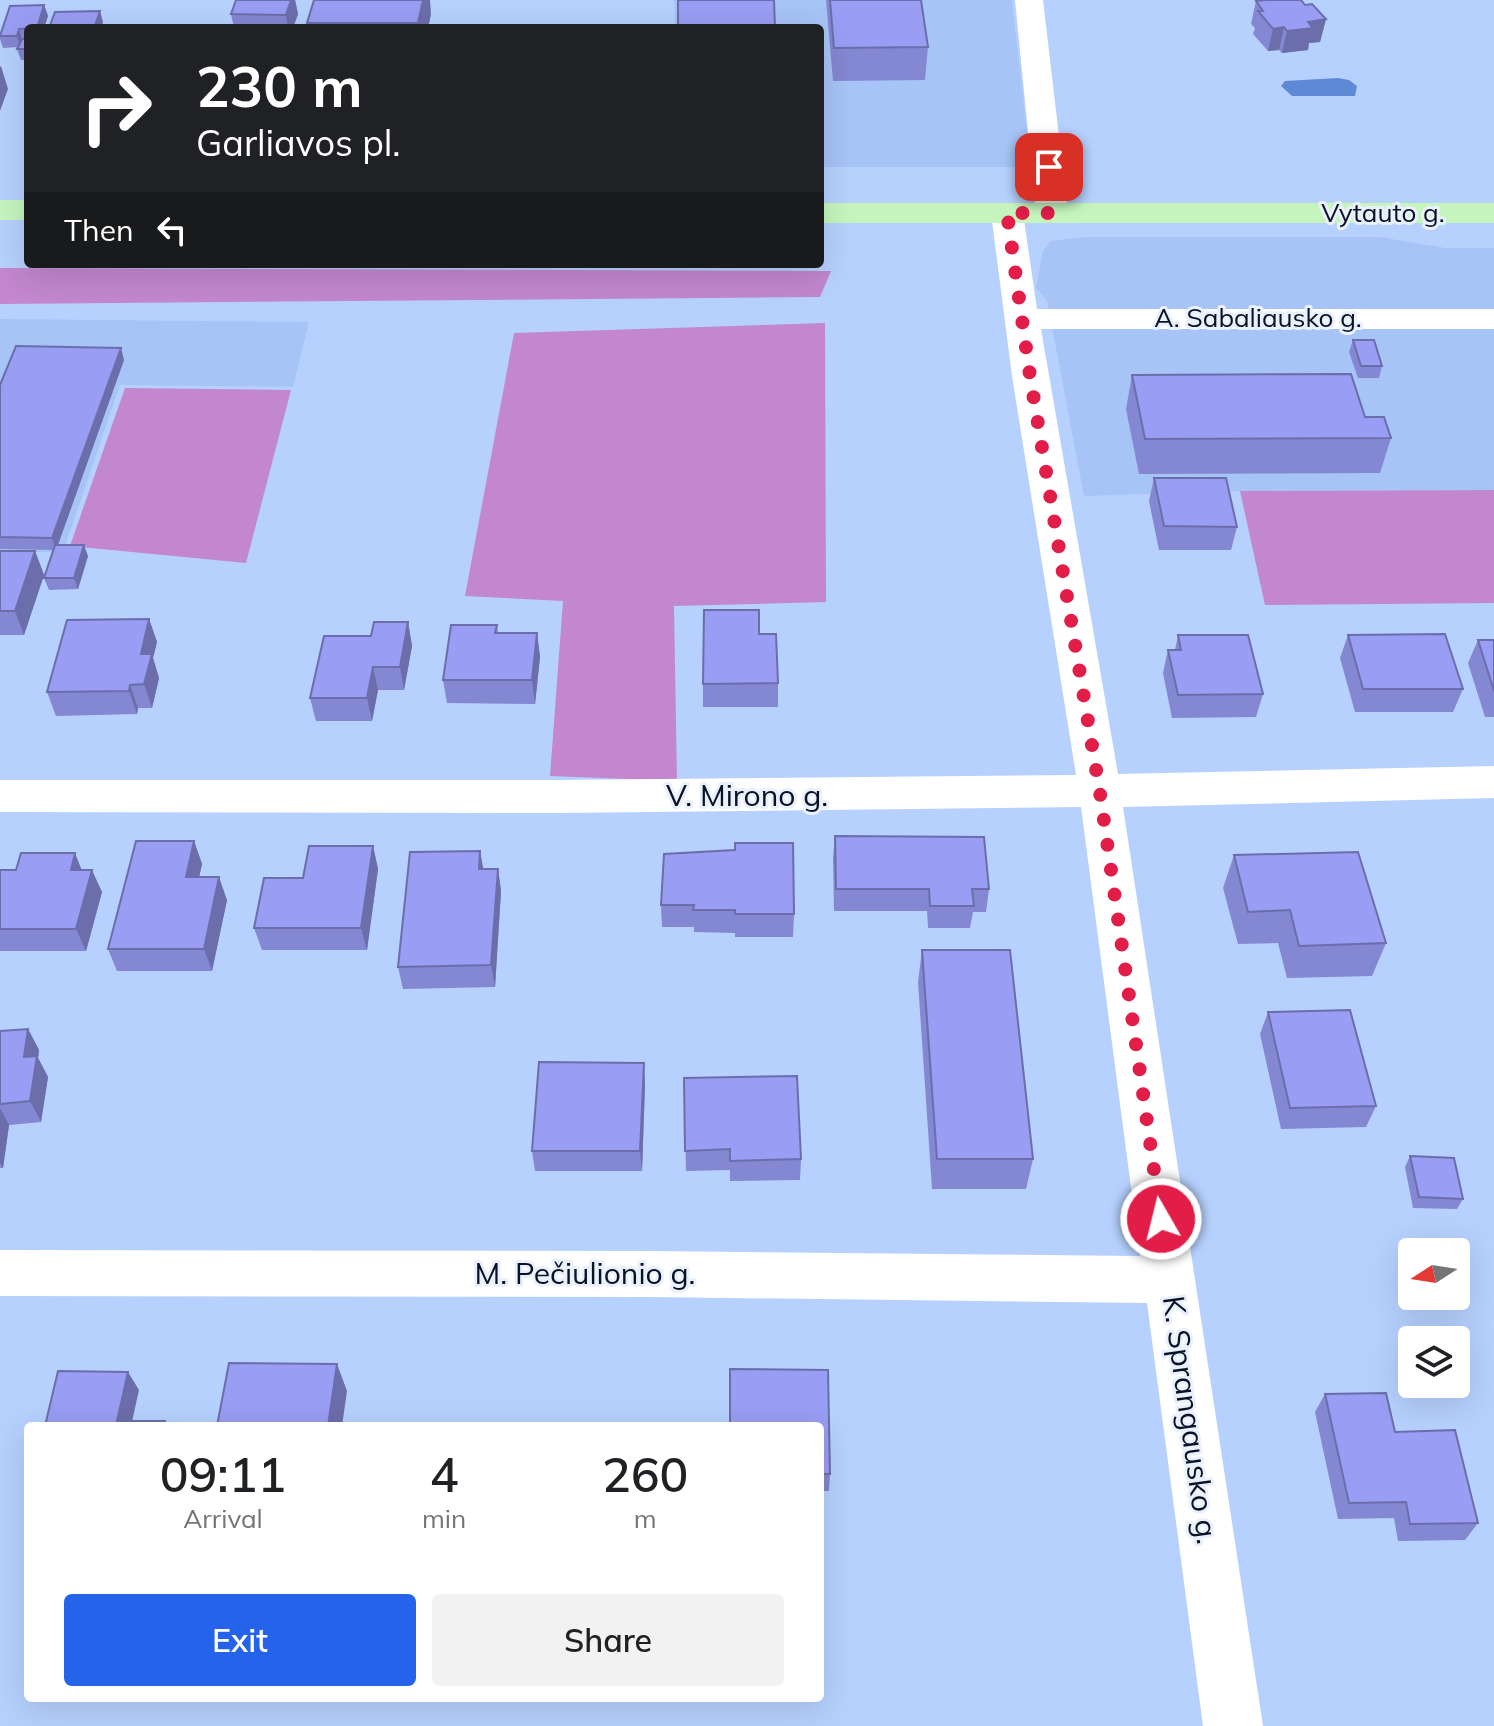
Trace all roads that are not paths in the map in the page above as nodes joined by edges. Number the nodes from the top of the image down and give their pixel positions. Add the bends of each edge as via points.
1 (1029, 0) edge
2 (0, 210) edge
3 (24, 210) edge
4 (824, 213) edge
5 (1007, 213) junction
6 (1052, 213) junction
7 (1494, 213) edge
8 (1022, 319) junction
9 (1494, 319) edge
10 (1494, 782) edge
11 (1100, 793) junction
12 (0, 796) edge
13 (0, 1273) edge
14 (1170, 1280) junction
15 (1233, 1726) edge

1 - 6 street
2 - 3 main road
4 - 5 main road, Vytauto g.
5 - 6 main road, Vytauto g.
5 - 8 street, K. Sprangausko g.
6 - 7 main road, Vytauto g.
8 - 9 street, A. Sabaliausko g.
8 - 11 street, K. Sprangausko g.
10 - 11 street, V. Mirono g.
11 - 12 street, V. Mirono g.
11 - 14 street, K. Sprangausko g.
13 - 14 street, M. Pečiulionio g.
14 - 15 street, K. Sprangausko g.

